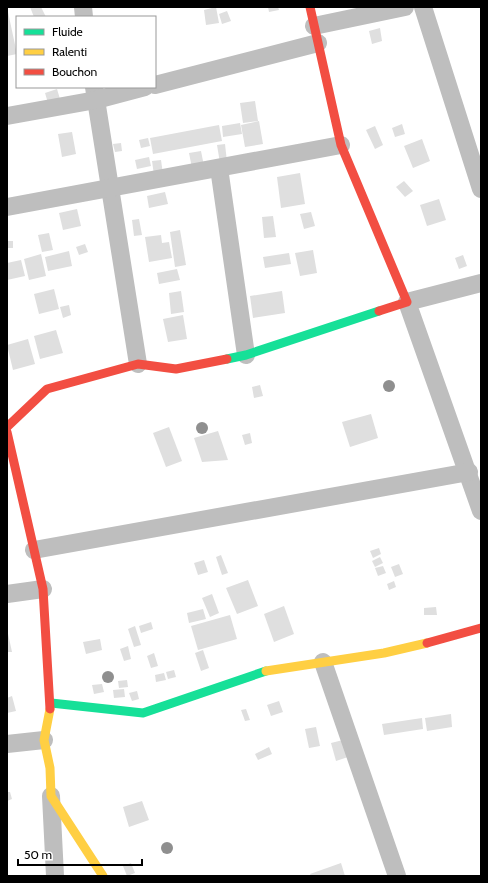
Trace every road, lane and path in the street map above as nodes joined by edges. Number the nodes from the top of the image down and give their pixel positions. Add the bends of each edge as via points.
1 (310, 7) edge
2 (405, 7) edge
3 (423, 7) edge
4 (316, 34) junction
5 (156, 84) edge
6 (137, 88) edge
7 (95, 93) edge
8 (7, 116) edge
9 (341, 145) junction
10 (219, 168) junction
11 (111, 188) junction
12 (481, 189) edge
13 (7, 206) edge
14 (481, 283) edge
15 (407, 302) junction
16 (246, 355) junction
17 (138, 364) junction
18 (7, 426) edge
19 (7, 432) edge
20 (469, 472) junction
21 (481, 511) edge
22 (34, 550) junction
23 (43, 589) junction
24 (7, 594) edge
25 (481, 628) edge
26 (323, 662) junction
27 (51, 703) junction
28 (44, 740) junction
29 (7, 744) edge
30 (51, 796) junction
31 (55, 876) edge
32 (103, 876) edge
33 (397, 876) edge

1 - 4 street
2 - 4 street
3 - 12 street
4 - 5 street
4 - 9 street
6 - 7 street
7 - 8 street
7 - 11 street
9 - 10 street
9 - 15 street
10 - 11 street
10 - 16 street
11 - 13 street
11 - 17 street
14 - 15 street
15 - 16 street
15 - 20 street
16 - 17 street via 176,369
17 - 18 street via 47,389
19 - 22 street
20 - 21 street
20 - 22 street
22 - 23 street
23 - 24 street
23 - 27 street
25 - 26 street via 384,653
26 - 27 street via 259,672 142,713
26 - 33 street
27 - 28 street
28 - 29 street
28 - 30 street via 50,768
30 - 31 street
30 - 32 street

